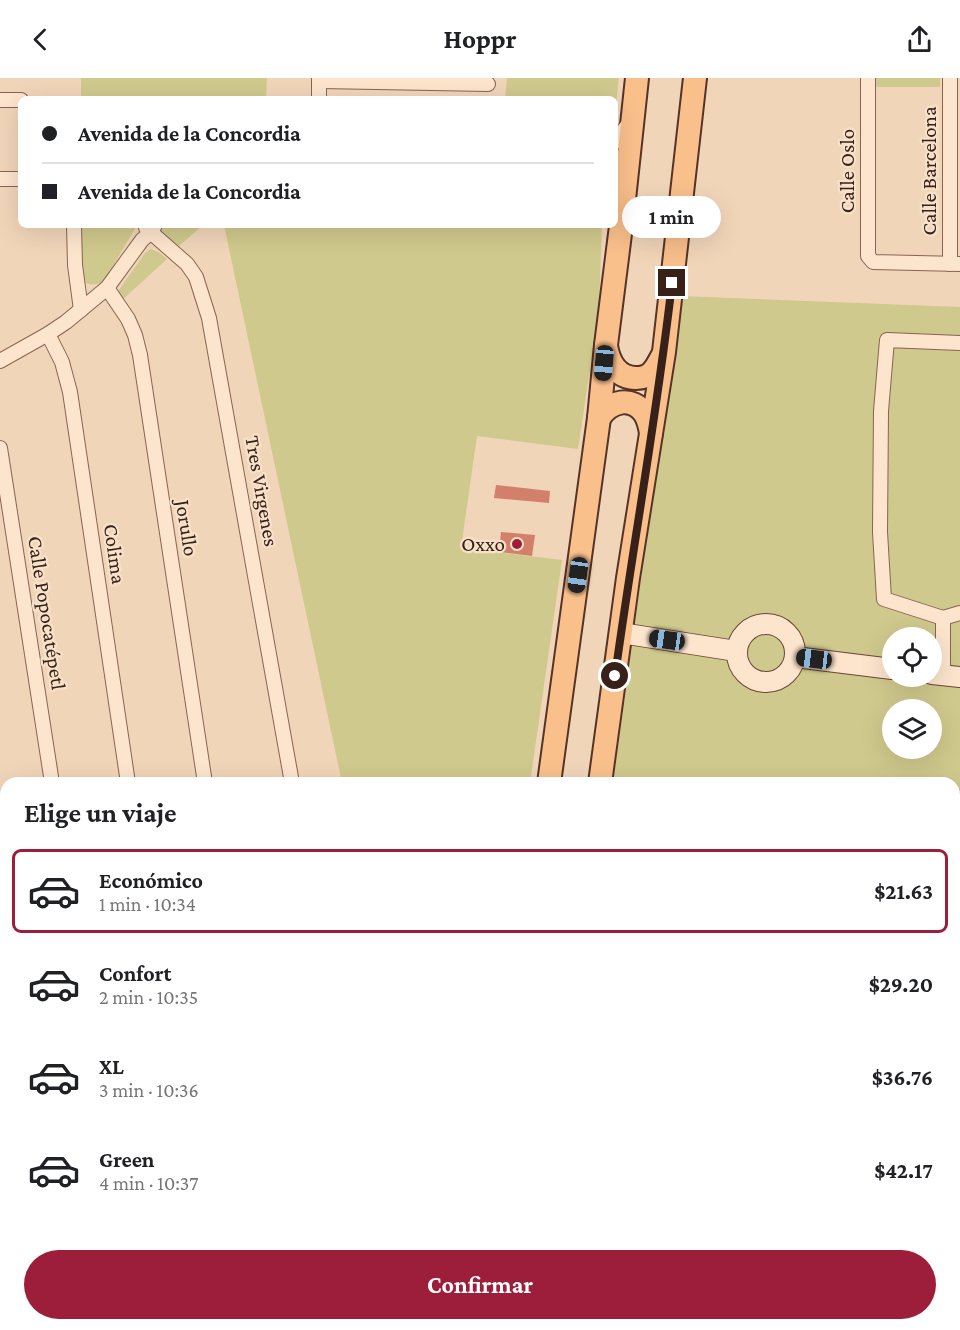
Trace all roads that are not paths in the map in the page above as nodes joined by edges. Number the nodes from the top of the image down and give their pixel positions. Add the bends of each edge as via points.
1 (637, 78) edge
2 (695, 78) edge
3 (868, 78) edge
4 (950, 78) edge
5 (320, 80) edge
6 (413, 80) edge
7 (468, 81) edge
8 (488, 84) dead end
9 (319, 96) edge
10 (0, 100) edge
11 (18, 100) edge
12 (633, 117) junction
13 (618, 138) edge
14 (0, 179) edge
15 (18, 179) edge
16 (618, 189) edge
17 (622, 218) junction
18 (74, 228) edge
19 (148, 230) edge
20 (955, 264) edge
21 (107, 288) junction
22 (81, 310) junction
23 (48, 334) junction
24 (960, 343) edge
25 (606, 345) junction
26 (664, 352) junction
27 (0, 361) edge
28 (599, 418) junction
29 (651, 433) junction
30 (0, 448) edge
31 (960, 613) edge
32 (943, 618) junction
33 (621, 633) junction
34 (736, 651) junction
35 (795, 657) junction
36 (882, 668) edge
37 (945, 676) edge
38 (51, 777) edge
39 (127, 777) edge
40 (204, 777) edge
41 (291, 777) edge
42 (550, 777) edge
43 (601, 777) edge

1 - 12 main road
2 - 26 main road
3 - 20 street, Calle Oslo via 868,256 873,262
4 - 20 street, Calle Barcelona
5 - 6 street
5 - 9 street
6 - 7 street
7 - 8 street
10 - 11 street
12 - 13 street
12 - 17 main road
14 - 15 street
16 - 17 street
17 - 25 main road
18 - 22 street
19 - 21 street
19 - 41 street, Tres Virgenes via 187,264 196,277 209,318
21 - 22 street
21 - 40 street, Jorullo via 128,319 140,355
22 - 23 street
23 - 27 street
23 - 39 street, Colima via 62,362 70,392
24 - 32 street via 887,340 881,411 884,599
25 - 26 main road via 612,366 631,378 652,373
25 - 28 main road
26 - 29 main road
28 - 29 main road via 612,404 631,403 645,415
28 - 42 main road
29 - 33 main road
30 - 38 street, Calle Popocatépetl
31 - 32 street
32 - 37 street
33 - 34 street
33 - 43 main road
34 - 35 street via 742,670 758,682 786,675
34 - 35 street via 751,627 769,624 786,631 795,647
35 - 36 street

